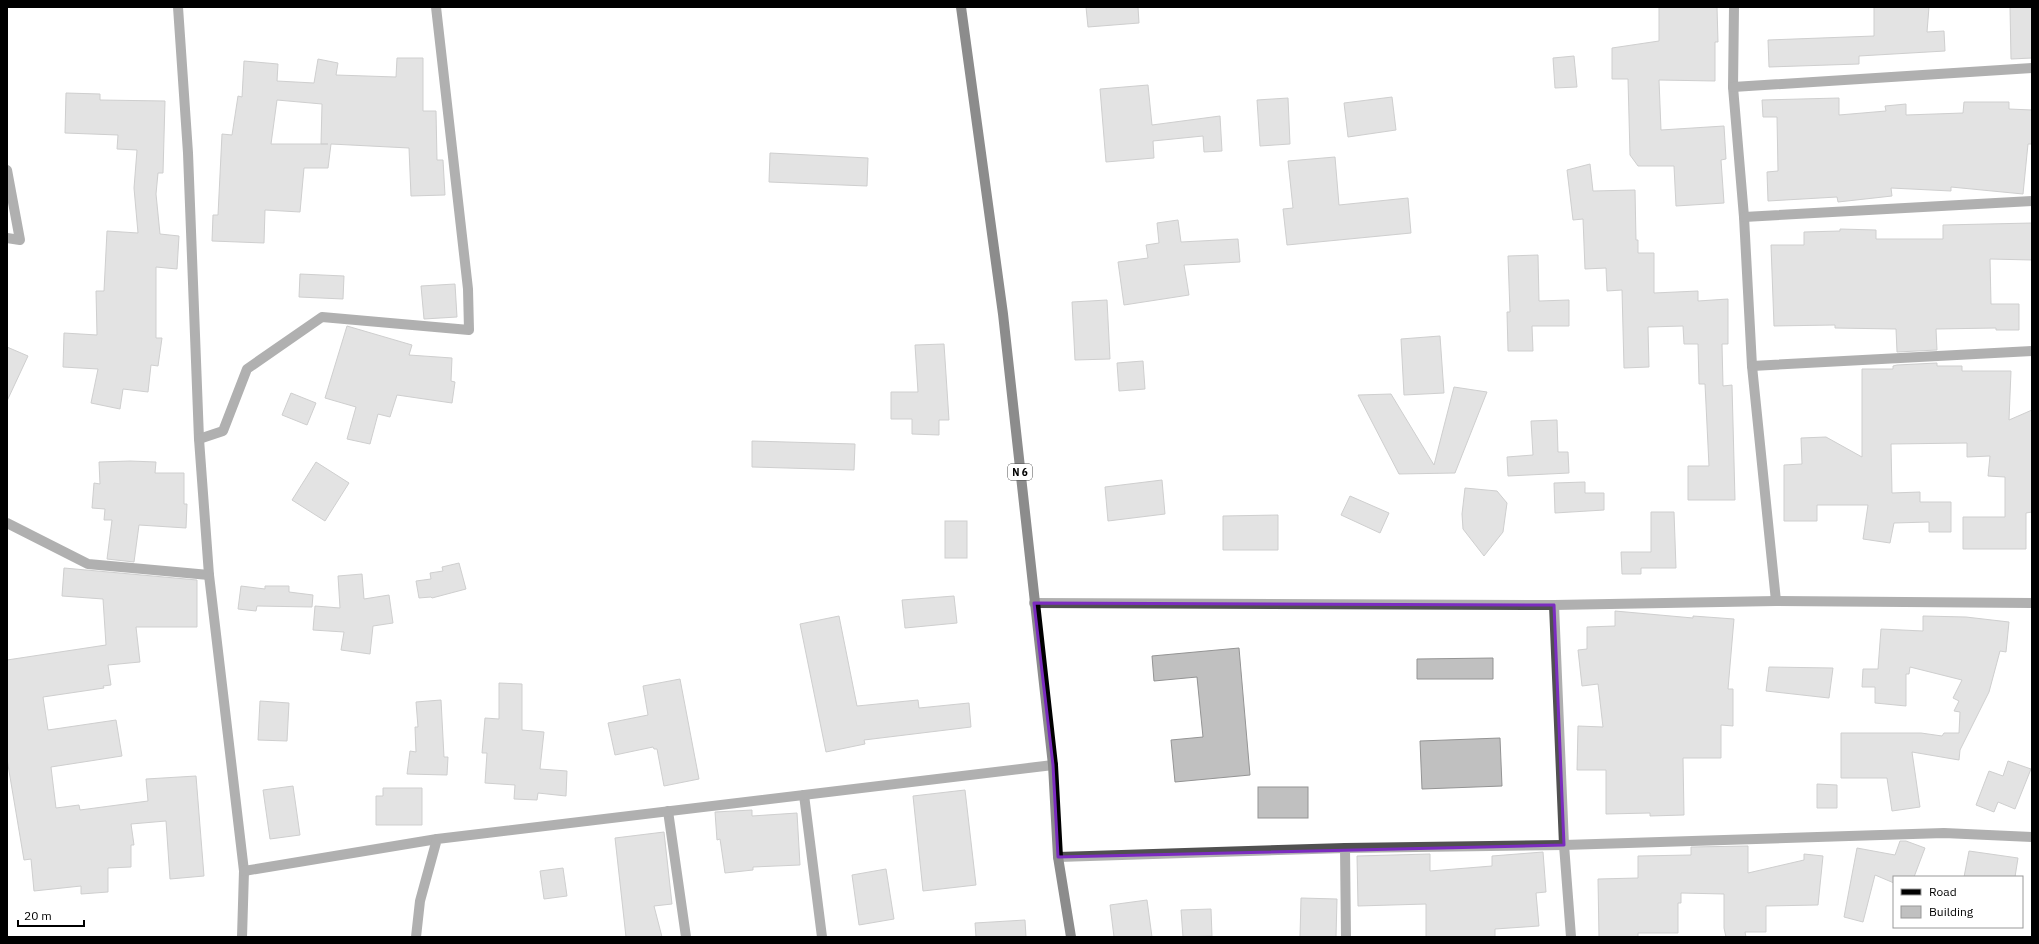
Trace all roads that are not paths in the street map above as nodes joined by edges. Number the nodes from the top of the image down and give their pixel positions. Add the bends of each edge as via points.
1 (178, 7) edge
2 (436, 7) edge
3 (961, 7) edge
4 (1734, 7) edge
5 (2032, 68) edge
6 (1733, 87) junction
7 (7, 170) edge
8 (2032, 201) edge
9 (1744, 217) junction
10 (7, 238) edge
11 (2032, 351) edge
12 (1752, 366) junction
13 (199, 439) junction
14 (7, 523) edge
15 (209, 575) junction
16 (1776, 601) junction
17 (1034, 603) junction
18 (2032, 603) edge
19 (1554, 605) junction
20 (1053, 765) junction
21 (804, 794) junction
22 (668, 811) junction
23 (2032, 837) edge
24 (437, 839) junction
25 (1564, 845) junction
26 (1345, 848) junction
27 (1058, 857) junction
28 (244, 872) junction
29 (242, 937) edge
30 (416, 937) edge
31 (686, 937) edge
32 (822, 937) edge
33 (1071, 937) edge
34 (1346, 937) edge
35 (1572, 937) edge

1 - 13 street via 188,153
2 - 13 street via 468,289 469,330 322,316 247,369 223,431
3 - 17 main road, N 6 via 1003,314
4 - 6 street
5 - 6 street
6 - 9 street
7 - 10 street via 20,240
8 - 9 street
9 - 12 street
11 - 12 street
12 - 16 street
13 - 15 street
14 - 15 street via 88,564
15 - 28 street
16 - 18 street
16 - 19 street
17 - 19 street
17 - 20 main road, N 6
19 - 25 street
20 - 21 street
20 - 27 main road, N 6
21 - 22 street
21 - 32 street
22 - 24 street
22 - 31 street
23 - 25 street via 1944,833
24 - 28 street
24 - 30 street via 420,901
25 - 26 street
25 - 35 street
26 - 27 street
26 - 34 street
27 - 33 main road, N 6
28 - 29 street

